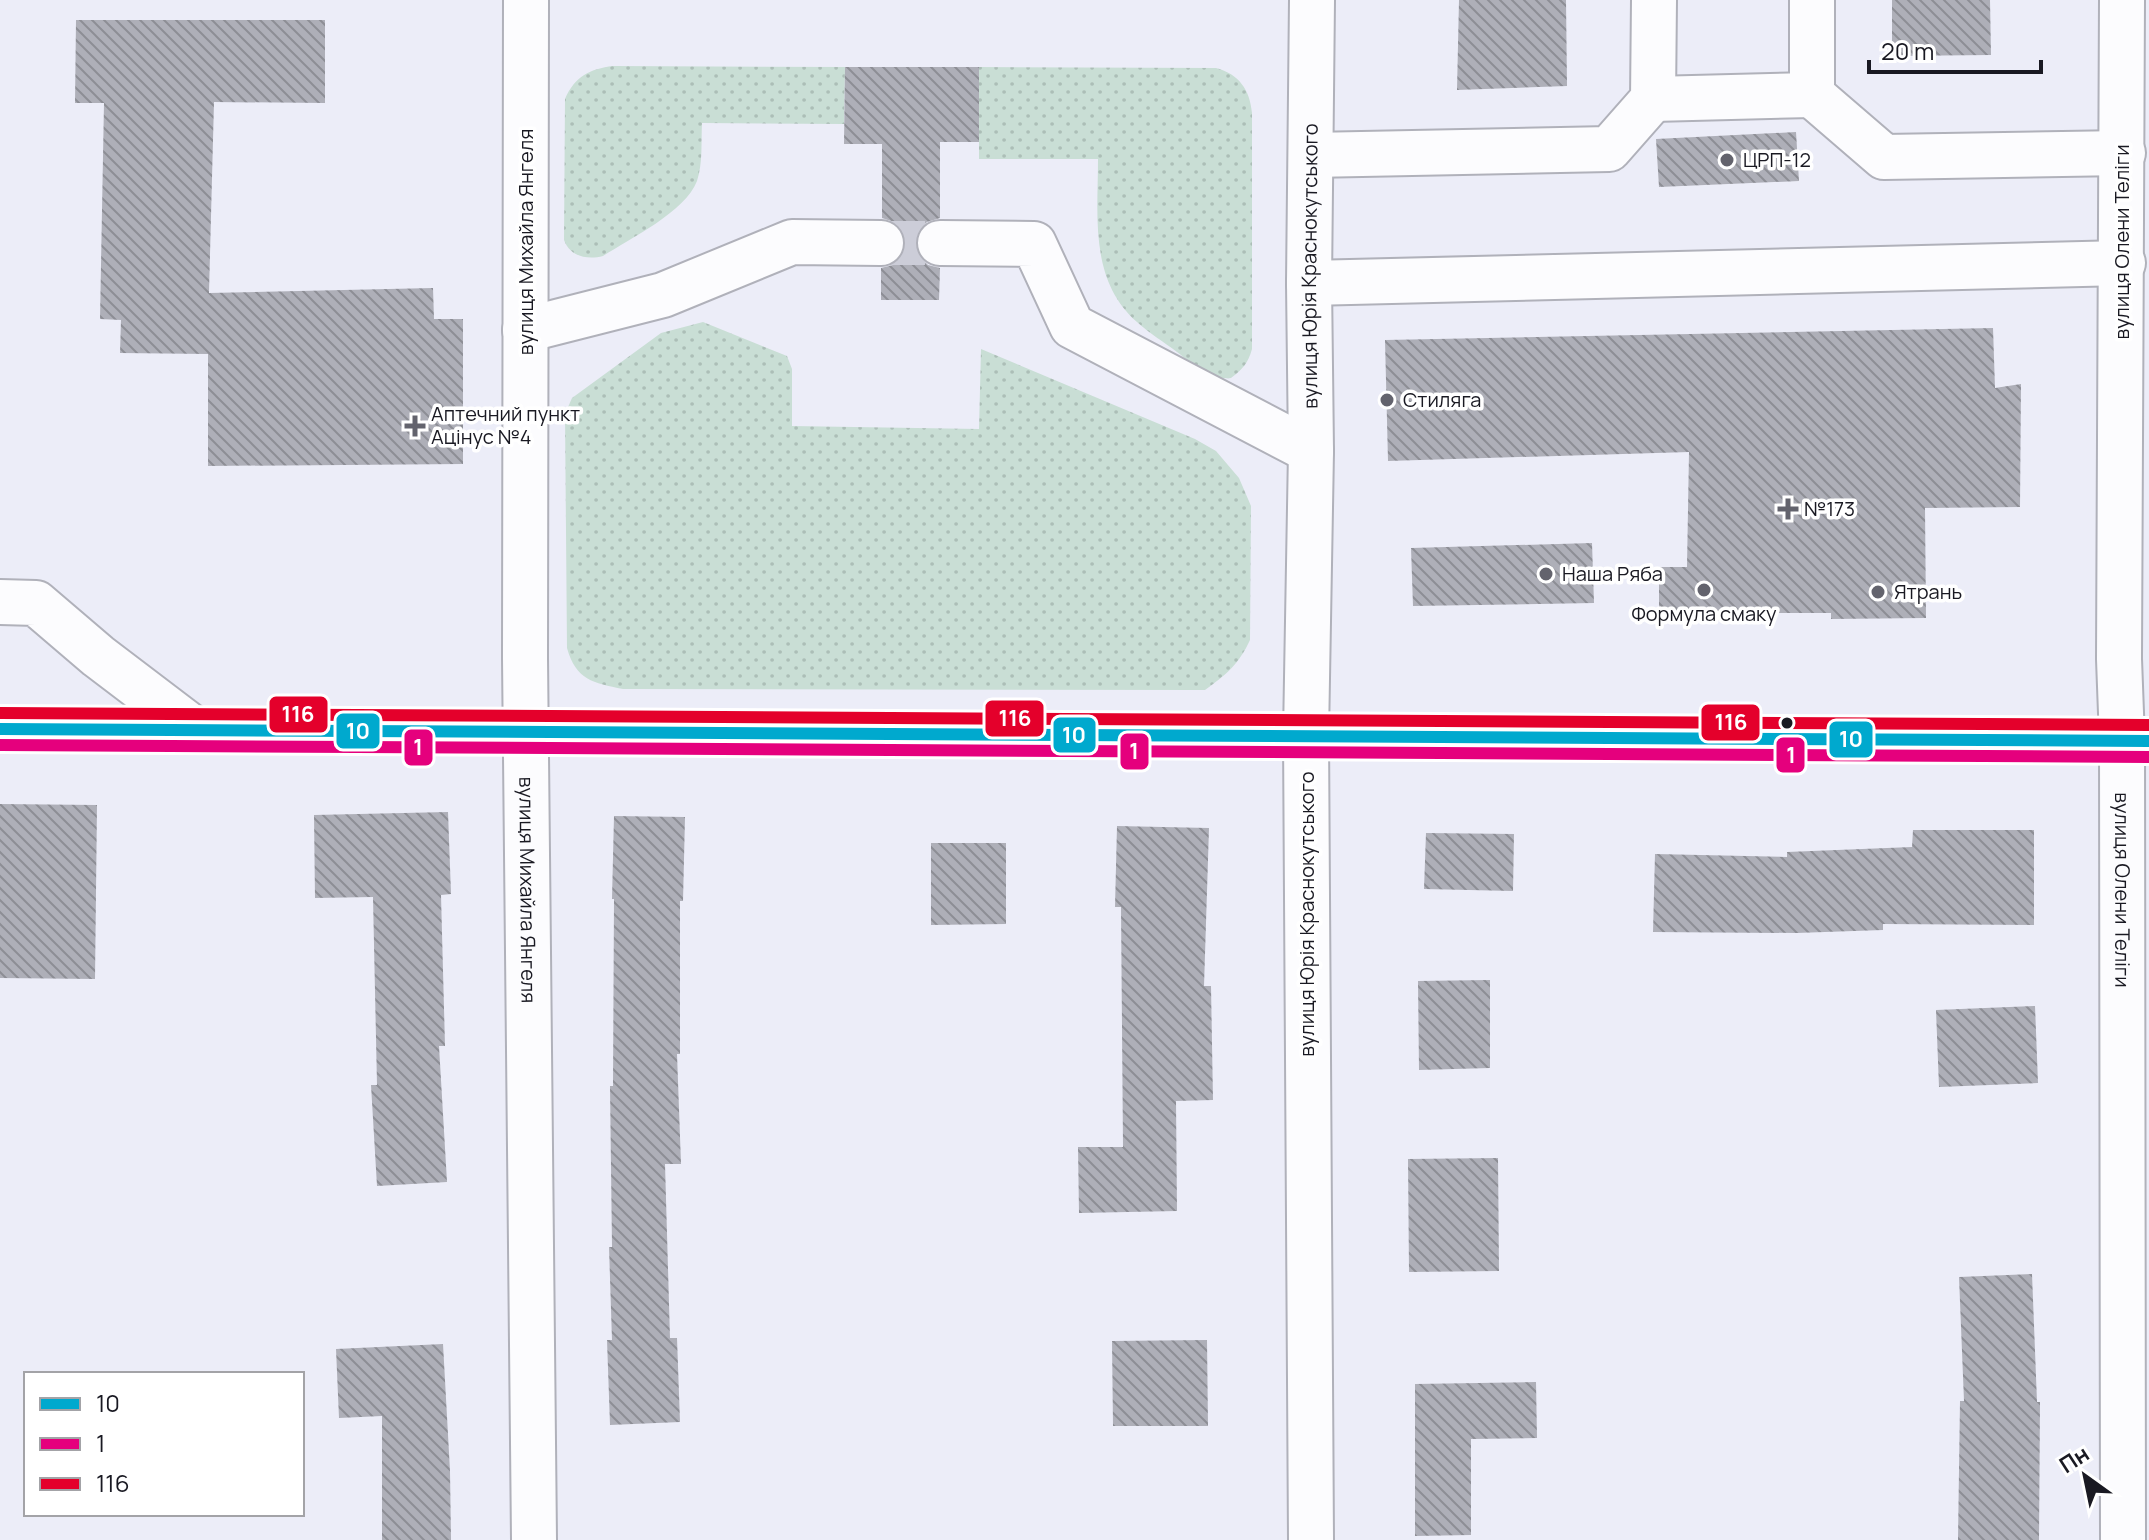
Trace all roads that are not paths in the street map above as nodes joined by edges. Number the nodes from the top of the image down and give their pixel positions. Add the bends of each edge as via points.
1 (526, 0) edge
2 (1312, 0) edge
3 (1654, 0) edge
4 (1812, 0) edge
5 (2122, 0) edge
6 (1812, 95) junction
7 (1653, 99) junction
8 (2123, 153) junction
9 (1311, 155) junction
10 (881, 243) tunnel mouth
11 (940, 243) tunnel mouth
12 (2123, 263) junction
13 (1309, 283) junction
14 (525, 330) junction
15 (1311, 451) junction
16 (0, 602) edge
17 (0, 729) edge
18 (194, 729) junction
19 (527, 734) junction
20 (1306, 735) junction
21 (2135, 741) edge
22 (534, 1540) edge
23 (1311, 1540) edge
24 (2123, 1540) edge

1 - 14 street, вулиця Михайла Янгеля
2 - 9 street, вулиця Юрія Краснокутського
3 - 7 street
4 - 6 street
5 - 8 street, вулиця Олени Теліги
6 - 7 street
6 - 8 street via 1884,157
7 - 9 street via 1609,149
8 - 12 street, вулиця Олени Теліги
9 - 13 street, вулиця Юрія Краснокутського
10 - 14 street via 792,242 663,295
11 - 15 street via 1034,244 1072,326
12 - 13 street
12 - 21 street, вулиця Олени Теліги via 2119,659
13 - 15 street, вулиця Юрія Краснокутського
14 - 19 street, вулиця Михайла Янгеля
15 - 20 street, вулиця Юрія Краснокутського
16 - 18 street via 36,603
17 - 18 main road
18 - 19 main road
19 - 20 main road
19 - 22 street, вулиця Михайла Янгеля
20 - 21 main road
20 - 23 street, вулиця Юрія Краснокутського
21 - 24 street, вулиця Олени Теліги

